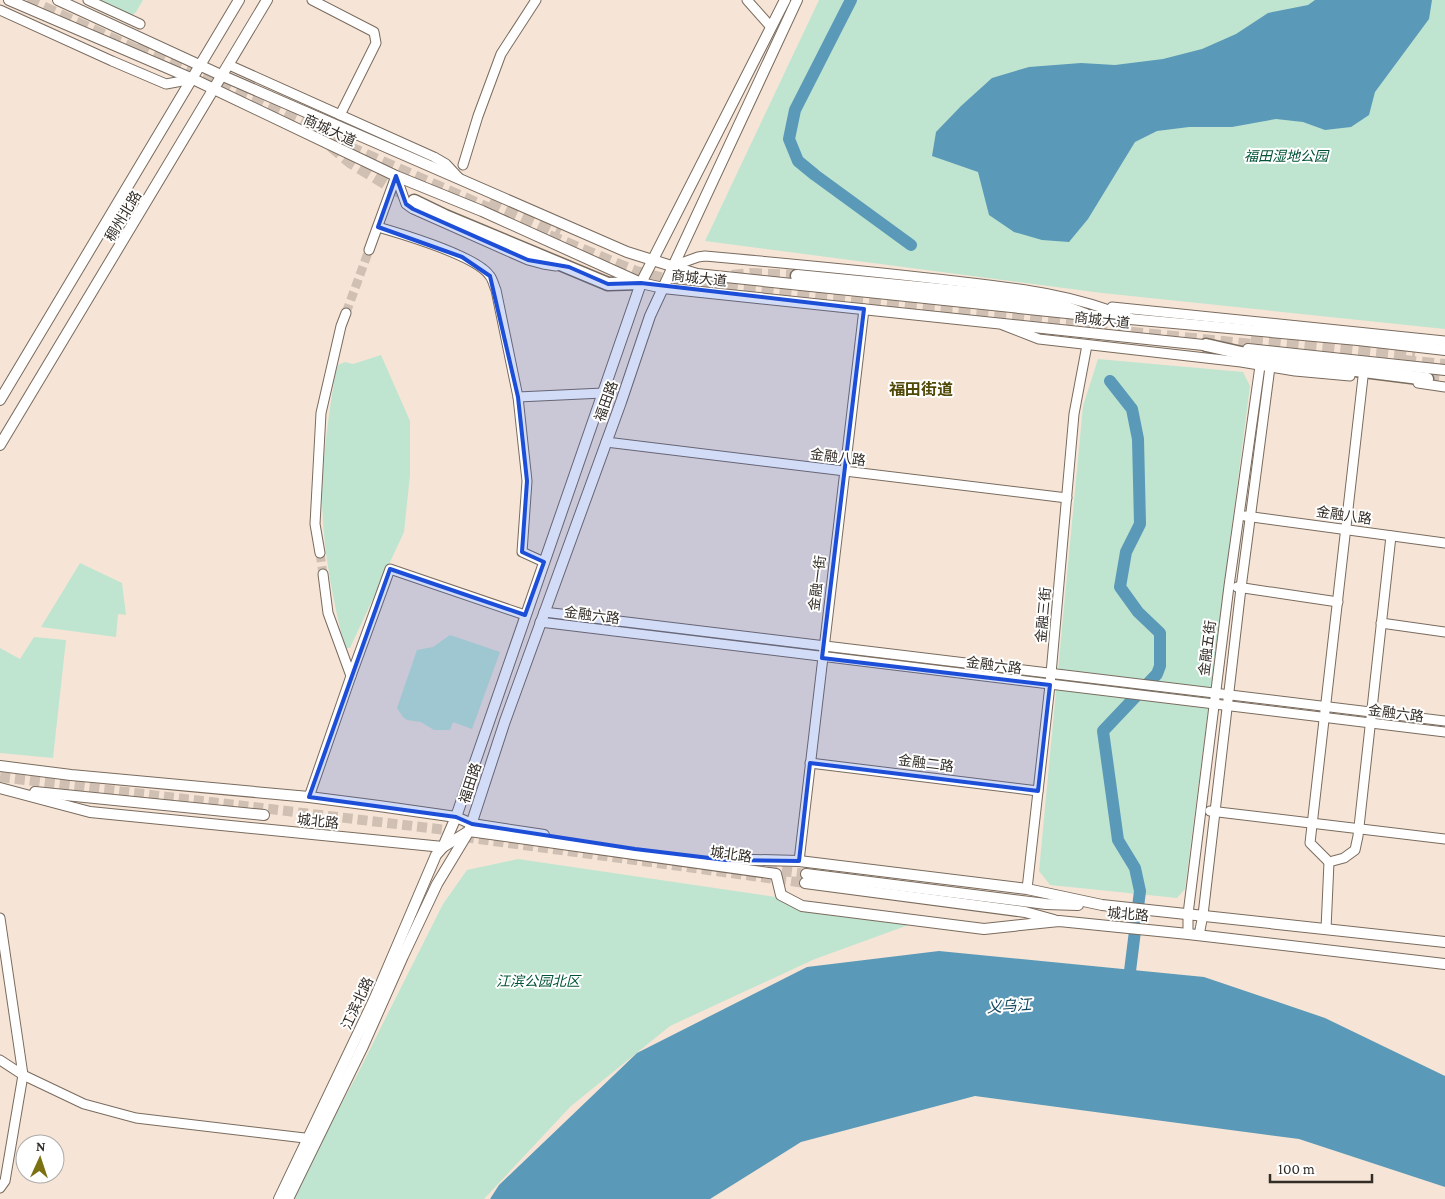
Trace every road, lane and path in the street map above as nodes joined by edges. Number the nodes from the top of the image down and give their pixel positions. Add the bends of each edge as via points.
1 (8, 0) edge
2 (58, 0) edge
3 (88, 0) edge
4 (239, 0) edge
5 (267, 0) edge
6 (312, 0) edge
7 (536, 0) edge
8 (747, 0) edge
9 (785, 0) edge
10 (797, 0) edge
11 (0, 10) edge
12 (140, 24) dead end
13 (771, 27) junction
14 (201, 65) junction
15 (229, 65) junction
16 (223, 76) junction
17 (193, 79) junction
18 (214, 90) junction
19 (340, 115) junction
20 (463, 164) dead end
21 (396, 176) junction
22 (460, 179) junction
23 (414, 201) tunnel mouth
24 (378, 227) junction
25 (369, 250) tunnel mouth
26 (652, 260) junction
27 (673, 266) junction
28 (569, 267) junction
29 (797, 276) tunnel mouth
30 (641, 283) junction
31 (663, 288) junction
32 (1100, 305) junction
33 (864, 309) junction
34 (346, 313) tunnel mouth
35 (1086, 315) junction
36 (1135, 320) junction
37 (998, 323) junction
38 (1445, 341) edge
39 (1087, 345) junction
40 (1206, 345) junction
41 (1445, 350) edge
42 (1265, 367) junction
43 (1445, 370) edge
44 (1363, 377) junction
45 (1427, 378) tunnel mouth
46 (1445, 387) edge
47 (603, 393) junction
48 (518, 398) junction
49 (0, 400) edge
50 (606, 442) junction
51 (0, 444) edge
52 (844, 471) junction
53 (1067, 498) junction
54 (1240, 516) junction
55 (1250, 516) junction
56 (1345, 529) junction
57 (1391, 536) junction
58 (1445, 543) edge
59 (320, 553) tunnel mouth
60 (544, 562) junction
61 (322, 574) tunnel mouth
62 (1229, 586) junction
63 (1241, 588) junction
64 (1338, 602) junction
65 (544, 612) junction
66 (525, 615) junction
67 (540, 622) junction
68 (1381, 623) junction
69 (1445, 632) edge
70 (824, 645) junction
71 (822, 658) junction
72 (1051, 674) junction
73 (350, 676) junction
74 (1050, 685) junction
75 (1216, 693) junction
76 (1229, 695) junction
77 (1214, 705) junction
78 (1227, 707) junction
79 (1324, 707) junction
80 (1372, 712) junction
81 (1323, 718) junction
82 (1445, 721) edge
83 (1370, 724) junction
84 (1445, 732) edge
85 (810, 763) junction
86 (0, 766) edge
87 (3, 789) edge
88 (1038, 791) junction
89 (309, 797) junction
90 (1202, 810) junction
91 (1214, 812) junction
92 (264, 814) dead end
93 (456, 817) junction
94 (1311, 823) junction
95 (470, 828) junction
96 (1359, 828) junction
97 (1445, 839) edge
98 (442, 847) junction
99 (799, 861) junction
100 (1329, 862) junction
101 (1027, 889) junction
102 (1107, 906) junction
103 (1188, 914) junction
104 (1203, 916) junction
105 (0, 918) edge
106 (1060, 922) junction
107 (1326, 929) junction
108 (1188, 934) junction
109 (1199, 935) junction
110 (1445, 942) edge
111 (1445, 964) edge
112 (10, 985) junction
113 (0, 987) edge
114 (0, 1060) edge
115 (23, 1075) junction
116 (312, 1139) junction
117 (0, 1188) edge
118 (279, 1199) edge
119 (288, 1199) edge

1 - 17 main road, 商城大道
2 - 14 main road, 商城大道
3 - 12 street
4 - 14 main road, 稠州北路
5 - 15 main road, 稠州北路
6 - 19 street via 374,32 376,43
7 - 20 street via 501,54
8 - 13 street
9 - 13 main road, 福田路
10 - 27 main road, 福田路
11 - 17 street via 166,84
13 - 26 main road, 福田路
14 - 16 main road, 商城大道
14 - 17 main road, 稠州北路
15 - 16 main road, 稠州北路
15 - 19 street
16 - 18 main road, 稠州北路
16 - 22 main road, 商城大道
17 - 18 main road, 商城大道
17 - 49 main road, 稠州北路
18 - 21 main road, 商城大道
18 - 51 main road, 稠州北路
19 - 22 street via 434,157
21 - 24 street
21 - 28 street via 406,204 413,209 528,260
21 - 30 main road, 商城大道
22 - 26 main road, 商城大道
23 - 28 highway
24 - 25 street
24 - 48 street via 462,257 490,276 496,290
26 - 27 main road, 商城大道
26 - 30 main road, 福田路
27 - 31 main road, 福田路
27 - 32 street via 705,256 838,268 1049,292
27 - 35 main road, 商城大道 via 697,274 755,281
28 - 30 highway via 608,284
29 - 35 highway via 1022,298 1062,306
30 - 31 main road, 商城大道
30 - 47 main road, 福田路
31 - 33 main road, 商城大道
31 - 50 main road, 福田路
32 - 36 street
32 - 38 street
33 - 37 main road, 商城大道
33 - 52 street, 金融一街
34 - 59 street via 321,413 315,524
35 - 36 main road, 商城大道
36 - 41 main road, 商城大道
37 - 39 street via 1039,339
37 - 40 main road, 商城大道
39 - 42 street
39 - 53 street, 金融三街 via 1074,414
40 - 43 main road, 商城大道
40 - 45 highway via 1292,362
42 - 44 street
42 - 54 street, 金融五街
42 - 55 street, 金融五街
44 - 46 street
44 - 56 street
47 - 48 street
47 - 60 main road, 福田路
48 - 60 street via 527,481 522,552
50 - 52 street, 金融八路
50 - 65 main road, 福田路
52 - 53 street, 金融八路
52 - 70 street, 金融一街
53 - 72 street, 金融三街
54 - 55 street, 金融八路
54 - 62 street, 金融五街
55 - 56 street, 金融八路
55 - 63 street, 金融五街
56 - 57 street, 金融八路
56 - 64 street
57 - 58 street, 金融八路
57 - 68 street
60 - 66 main road, 福田路
61 - 73 street via 328,613
62 - 63 street
62 - 75 street, 金融五街
63 - 64 street
63 - 76 street, 金融五街
64 - 79 street
65 - 67 main road, 福田路
65 - 70 street, 金融六路
66 - 73 street via 390,570
66 - 93 main road, 福田路
67 - 71 street, 金融六路
67 - 95 main road, 福田路
68 - 69 street
68 - 80 street
70 - 71 street, 金融一街
70 - 72 street, 金融六路
71 - 74 street, 金融六路
71 - 85 street, 金融一街
72 - 74 street, 金融三街
72 - 75 street, 金融六路
73 - 89 street
74 - 77 street, 金融六路
74 - 88 street, 金融三街
75 - 76 street, 金融六路
75 - 77 street, 金融五街
76 - 78 street, 金融五街
76 - 79 street, 金融六路
77 - 78 street, 金融六路
77 - 90 street, 金融五街
78 - 81 street, 金融六路
78 - 91 street, 金融五街
79 - 80 street, 金融六路
79 - 81 street
80 - 82 street, 金融六路
80 - 83 street
81 - 83 street, 金融六路
81 - 94 street
83 - 84 street, 金融六路
83 - 96 street
85 - 88 street, 金融二路
85 - 99 street, 金融一街
86 - 89 main road, 城北路 via 72,776
87 - 92 main road
87 - 98 main road, 城北路 via 90,812
88 - 101 street, 金融三街
89 - 93 main road, 城北路
90 - 91 street
90 - 103 street, 金融五街
91 - 94 street
91 - 104 street, 金融五街
93 - 95 main road, 城北路
93 - 98 main road, 江滨北路
94 - 96 street
94 - 100 street via 1310,843
95 - 98 main road
95 - 99 main road, 城北路 via 726,860
95 - 106 main road, 城北路 via 776,874 781,895 802,906 984,929
95 - 116 main road, 江滨北路 via 437,884 362,1046
96 - 97 street
96 - 100 street via 1355,850 1344,858
98 - 116 main road, 江滨北路
99 - 101 main road, 城北路
100 - 107 street
101 - 102 main road, 城北路
102 - 103 main road, 城北路
102 - 106 main road via 1046,904 805,878 1025,912
103 - 104 main road, 城北路
103 - 108 street, 金融五街
104 - 107 main road, 城北路
104 - 109 street, 金融五街
105 - 112 street
106 - 108 main road, 城北路
107 - 110 main road, 城北路
108 - 109 main road, 城北路
109 - 111 main road, 城北路
112 - 113 street
112 - 115 street
114 - 115 street
115 - 116 street via 84,1104 136,1118
115 - 117 street via 5,1181
116 - 118 main road, 江滨北路
116 - 119 main road, 江滨北路

